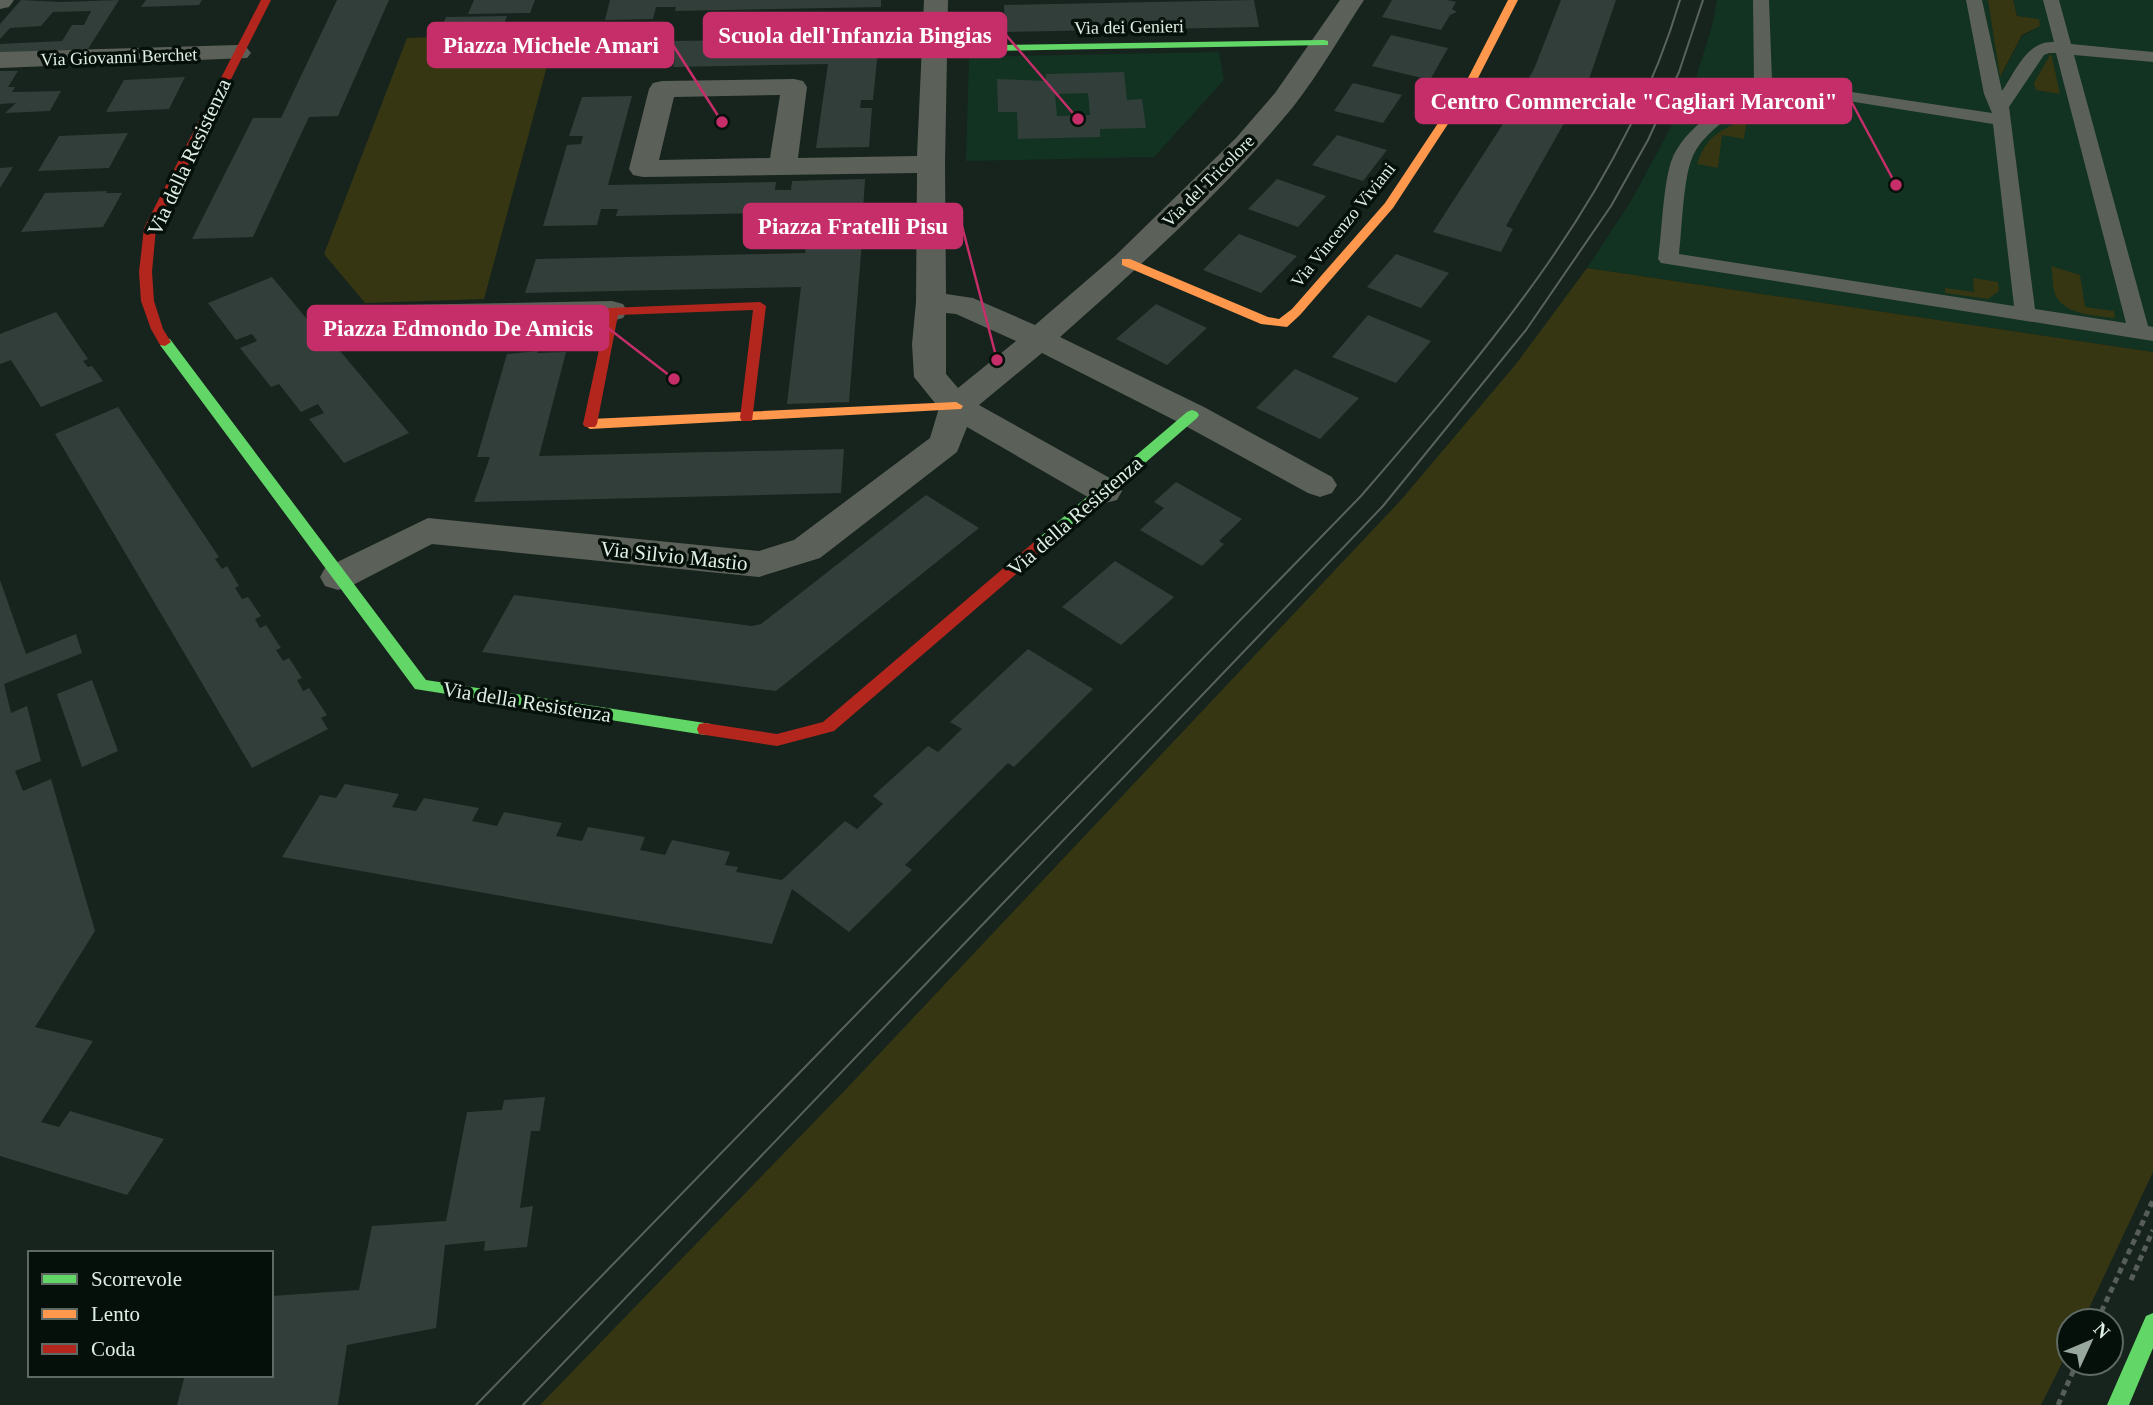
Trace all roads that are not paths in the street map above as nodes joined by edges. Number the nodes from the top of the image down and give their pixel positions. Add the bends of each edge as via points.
1 (266, 0) edge
2 (936, 0) edge
3 (1352, 0) edge
4 (1513, 0) edge
5 (1761, 0) edge
6 (1974, 0) edge
7 (2051, 0) edge
8 (1324, 43) junction
9 (2064, 47) junction
10 (935, 48) junction
11 (238, 53) junction
12 (2153, 57) edge
13 (0, 60) edge
14 (1763, 86) junction
15 (2000, 114) junction
16 (931, 163) junction
17 (783, 167) junction
18 (1126, 262) junction
19 (931, 302) junction
20 (612, 311) junction
21 (2025, 314) junction
22 (398, 315) dead end
23 (2146, 333) edge
24 (1039, 339) junction
25 (956, 406) junction
26 (1192, 415) junction
27 (747, 418) junction
28 (1320, 485) dead end
29 (1105, 491) junction
30 (338, 577) junction
31 (2153, 1323) edge
32 (2118, 1405) edge

1 - 11 street, Via della Resistenza
2 - 10 street
3 - 8 street, Via del Tricolore
4 - 18 street, Via Vincenzo Viviani via 1473,78 1389,205 1282,324
5 - 14 lane
6 - 15 lane
7 - 9 lane
8 - 10 street, Via dei Genieri
8 - 18 street, Via del Tricolore via 1246,144
9 - 12 lane
9 - 15 lane via 2038,51
9 - 23 lane
10 - 16 street
11 - 13 street, Via Giovanni Berchet
11 - 30 street, Via della Resistenza via 150,228 144,268 146,301 161,336
14 - 15 lane
14 - 21 lane via 1706,128 1681,161 1668,259
15 - 21 lane
16 - 17 street
16 - 19 street
17 - 17 street via 794,87 662,89 643,169
18 - 24 street, Via del Tricolore
19 - 24 street via 962,305
19 - 25 street via 930,377
20 - 22 street
20 - 27 street via 760,306
20 - 27 street via 589,424
21 - 23 lane
24 - 25 street
24 - 26 street
25 - 27 street
25 - 29 street
25 - 30 street, Via Silvio Mastio via 945,444 807,549 760,564 428,531
26 - 28 street
26 - 29 street, Via della Resistenza
29 - 30 street, Via della Resistenza via 828,727 776,740 421,685
31 - 32 street

